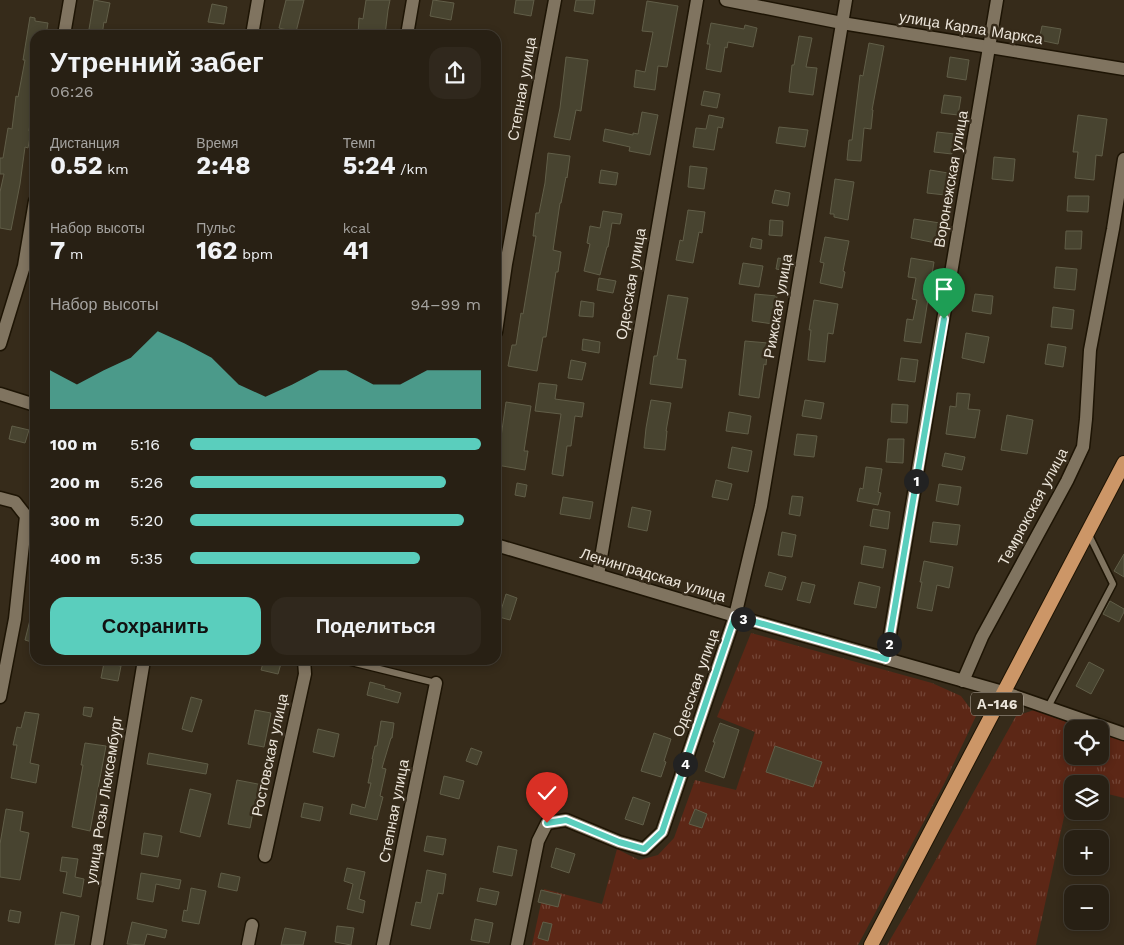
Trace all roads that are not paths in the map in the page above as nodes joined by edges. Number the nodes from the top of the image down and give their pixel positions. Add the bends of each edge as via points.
1 (70, 0) edge
2 (258, 0) edge
3 (413, 0) edge
4 (555, 0) edge
5 (697, 0) edge
6 (726, 0) edge
7 (846, 0) edge
8 (997, 0) edge
9 (842, 23) junction
10 (65, 30) edge
11 (253, 30) edge
12 (408, 30) edge
13 (989, 47) junction
14 (1124, 69) edge
15 (1124, 160) edge
16 (30, 231) edge
17 (501, 298) edge
18 (0, 344) edge
19 (0, 394) edge
20 (30, 403) edge
21 (1124, 463) edge
22 (0, 498) edge
23 (1088, 532) junction
24 (501, 546) edge
25 (598, 575) junction
26 (735, 616) junction
27 (886, 659) junction
28 (143, 665) edge
29 (304, 665) edge
30 (363, 665) edge
31 (964, 681) junction
32 (436, 683) joint
33 (1003, 692) junction
34 (0, 697) edge
35 (1048, 707) junction
36 (1124, 734) edge
37 (265, 856) dead end
38 (252, 924) dead end
39 (96, 945) edge
40 (248, 945) edge
41 (383, 945) edge
42 (517, 945) edge
43 (871, 945) edge

1 - 10 street
2 - 11 street
3 - 12 street
4 - 17 street, Степная улица
5 - 25 street, Одесская улица
6 - 9 street, улица Карла Маркса
7 - 9 street, Рижская улица
8 - 13 street, Воронежская улица
9 - 13 street, улица Карла Маркса
9 - 26 street, Рижская улица via 761,506
13 - 14 street, улица Карла Маркса
13 - 27 street, Воронежская улица
15 - 31 street, Темрюкская улица via 1090,350 1083,447 982,637
16 - 18 street via 24,266
19 - 20 street
21 - 23 highway, А-146
22 - 34 street via 15,502 26,516 15,619
23 - 33 highway, А-146
23 - 35 lane via 1113,584
24 - 25 street, Ленинградская улица
25 - 26 street, Ленинградская улица
26 - 27 street, Ленинградская улица
26 - 42 street, Одесская улица via 662,832 644,849 566,820 547,823 538,841
27 - 31 street, Ленинградская улица
28 - 39 street, улица Розы Люксембург
29 - 37 street, Ростовская улица
30 - 32 lane
31 - 33 street, Ленинградская улица
32 - 41 street, Степная улица
33 - 35 street, Ленинградская улица
33 - 43 highway, А-146
35 - 36 street, Ленинградская улица
38 - 40 street

